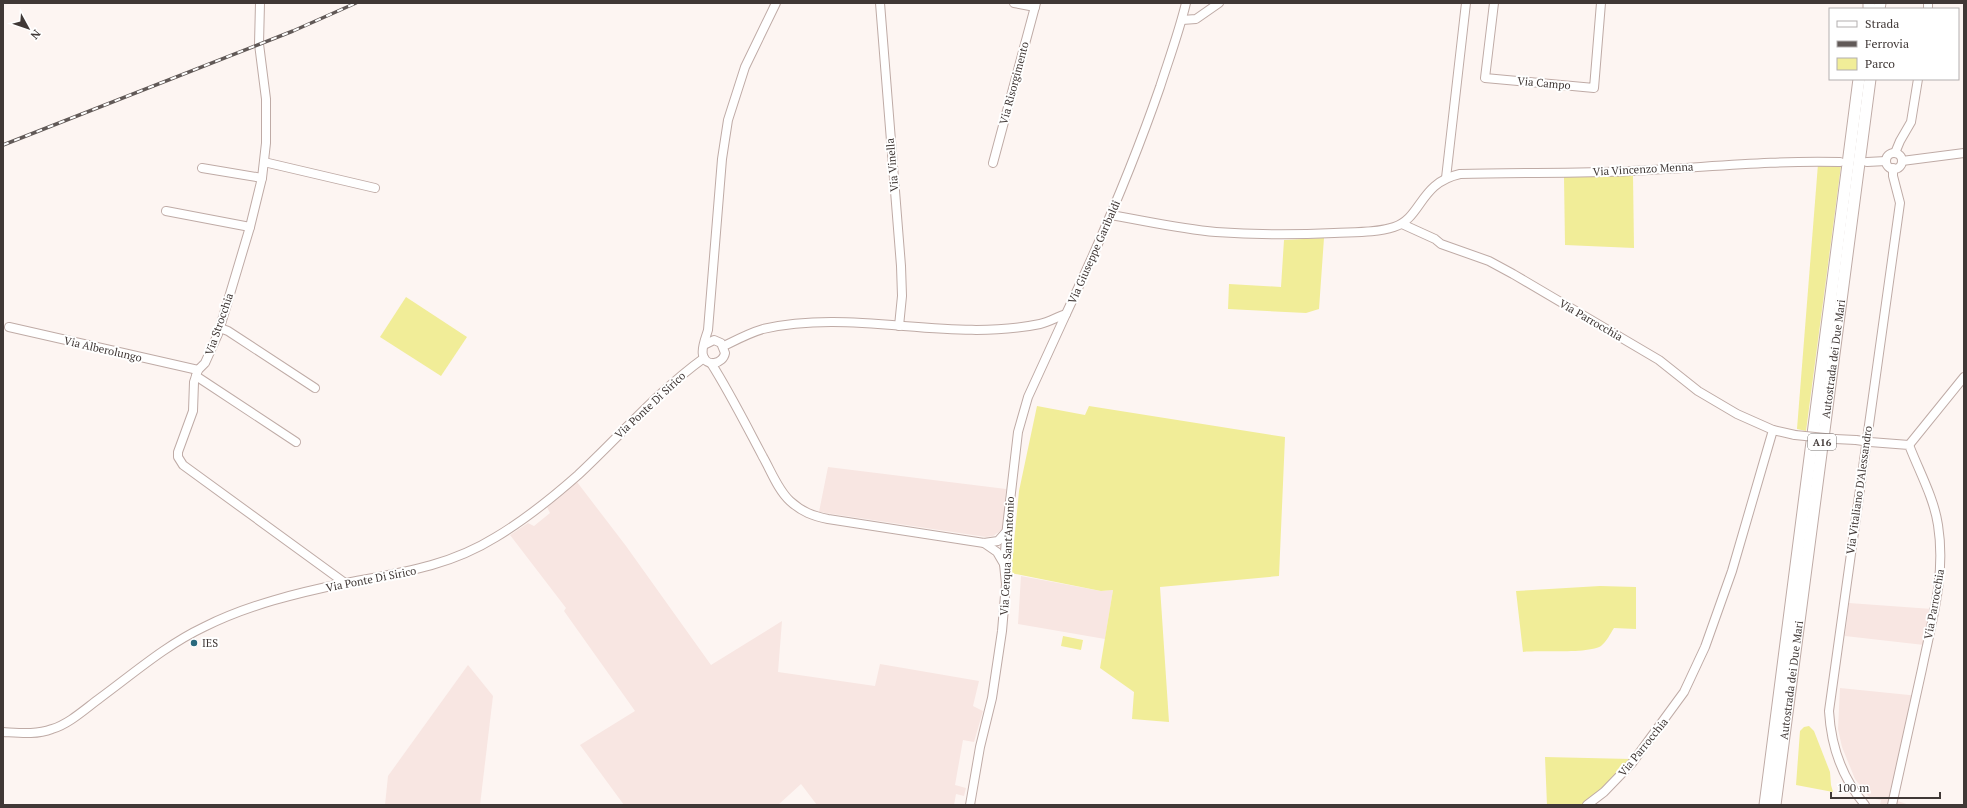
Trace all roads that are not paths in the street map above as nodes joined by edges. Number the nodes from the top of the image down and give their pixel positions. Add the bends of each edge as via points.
1 (260, 3) edge
2 (776, 3) edge
3 (880, 3) edge
4 (1014, 3) edge
5 (1186, 3) edge
6 (1219, 3) edge
7 (1466, 3) edge
8 (1494, 3) edge
9 (1601, 3) edge
10 (1035, 5) edge
11 (1182, 20) junction
12 (1859, 80) edge
13 (1870, 80) edge
14 (1918, 80) edge
15 (1895, 153) junction
16 (1964, 153) edge
17 (1886, 161) junction
18 (1902, 161) junction
19 (264, 162) junction
20 (1840, 162) dead end
21 (1867, 162) dead end
22 (993, 163) dead end
23 (202, 168) dead end
24 (1893, 168) junction
25 (262, 178) junction
26 (1446, 178) junction
27 (375, 188) dead end
28 (166, 211) dead end
29 (1111, 216) junction
30 (1402, 224) junction
31 (250, 227) junction
32 (1066, 314) junction
33 (708, 321) junction
34 (899, 326) junction
35 (9, 327) dead end
36 (220, 328) junction
37 (721, 344) junction
38 (704, 345) junction
39 (724, 356) junction
40 (704, 358) junction
41 (711, 363) junction
42 (197, 373) junction
43 (1964, 377) edge
44 (724, 382) junction
45 (315, 388) dead end
46 (1773, 430) junction
47 (296, 442) dead end
48 (1909, 445) junction
49 (1006, 532) junction
50 (998, 541) junction
51 (984, 543) junction
52 (1001, 550) junction
53 (345, 583) junction
54 (1786, 717) junction
55 (3, 732) edge
56 (970, 805) edge
57 (1587, 805) edge
58 (1765, 805) edge
59 (1775, 805) edge
60 (1778, 805) edge
61 (1865, 805) edge
62 (1892, 805) edge

1 - 19 street, Via Strocchia via 259,44 266,98
2 - 33 street via 745,67 728,120 722,159
3 - 34 street, Via Vinella via 901,266
4 - 10 street
5 - 11 street, Via Giuseppe Garibaldi
6 - 11 street via 1196,19
7 - 26 street
8 - 9 street, Via Campo via 1485,78 1594,88
10 - 22 street, Via Risorgimento
11 - 29 street, Via Giuseppe Garibaldi via 1151,114
12 - 58 highway, Autostrada dei Due Mari / A16
13 - 54 highway, Autostrada dei Due Mari / A16
14 - 15 street via 1911,122
15 - 17 street via 1888,156
15 - 18 street
16 - 18 street
17 - 21 street
17 - 24 street
18 - 24 street via 1898,167
19 - 25 street, Via Strocchia
19 - 27 street
20 - 26 street, Via Vincenzo Menna via 1805,161 1630,171 1460,174
23 - 25 street
24 - 61 street, Via Vitaliano D'Alessandro via 1900,203 1829,711 1830,729 1838,761 1844,775
25 - 31 street, Via Strocchia
26 - 30 street via 1430,188
28 - 31 street
29 - 30 street via 1214,232 1287,236 1373,231
29 - 32 street, Via Giuseppe Garibaldi
30 - 46 street, Via Parrocchia via 1441,244 1488,261 1513,274 1659,360 1698,390 1730,410
31 - 36 street, Via Strocchia
32 - 34 street, Via Giuseppe Garibaldi via 1041,324 1009,328 938,330
32 - 49 street, Via Cerqua Sant'Antonio via 1028,397 1018,432
33 - 37 street
33 - 38 street
34 - 37 street, Via Giuseppe Garibaldi via 842,322 785,326 761,330
35 - 42 street, Via Alberolungo
36 - 42 street, Via Strocchia via 205,362
36 - 45 street
37 - 38 street via 710,341
37 - 39 street
38 - 40 street
39 - 41 street via 720,362
39 - 44 street
40 - 41 street
40 - 53 street, Via Ponte Di Sirico via 639,412 550,499 496,538 456,558 433,566
41 - 44 street
42 - 47 street
42 - 53 street, Via Strocchia via 193,411 178,452 181,462
43 - 48 street
44 - 51 street via 776,482 789,500 800,509 812,516 828,519
46 - 48 street, Via Parrocchia, bridge via 1796,435
46 - 57 street, Via Parrocchia via 1732,571 1705,647 1684,692 1632,763 1604,792
48 - 62 street, Via Parrocchia via 1938,523 1941,564 1936,603
49 - 50 street
49 - 52 street, Via Cerqua Sant'Antonio
50 - 51 street
50 - 52 street
51 - 52 street
52 - 56 street, Via Cerqua Sant'Antonio via 1006,584 1002,631 992,698
53 - 55 street, Via Ponte Di Sirico via 264,603 203,627 158,654 75,717 54,729 38,733
54 - 59 highway, Autostrada dei Due Mari / A16
54 - 60 highway

